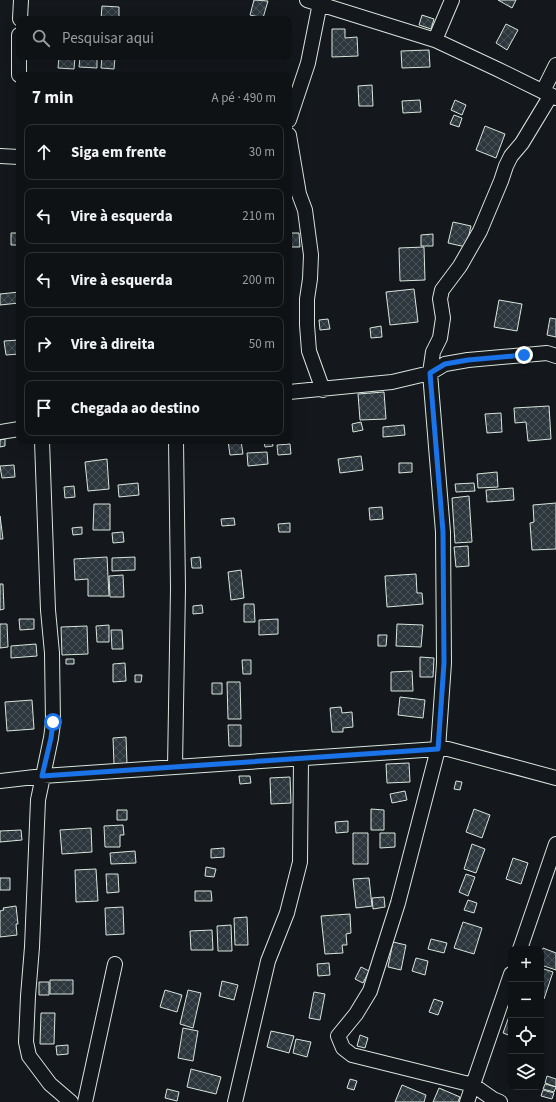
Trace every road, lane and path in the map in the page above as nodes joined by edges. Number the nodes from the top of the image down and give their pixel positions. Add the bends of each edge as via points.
1 (21, 0) edge
2 (452, 0) edge
3 (314, 2) edge
4 (20, 16) edge
5 (435, 40) junction
6 (19, 60) edge
7 (556, 65) edge
8 (19, 72) edge
9 (550, 95) edge
10 (292, 111) edge
11 (292, 153) edge
12 (0, 156) edge
13 (16, 157) edge
14 (556, 356) edge
15 (430, 373) junction
16 (323, 390) junction
17 (292, 392) edge
18 (16, 429) edge
19 (0, 432) edge
20 (42, 444) edge
21 (176, 444) edge
22 (438, 749) junction
23 (301, 758) junction
24 (175, 767) junction
25 (42, 776) junction
26 (556, 778) edge
27 (0, 780) edge
28 (556, 844) edge
29 (521, 946) edge
30 (115, 964) dead end
31 (508, 982) edge
32 (473, 1085) junction
33 (71, 1102) edge
34 (85, 1102) edge
35 (235, 1102) edge
36 (467, 1102) edge
37 (500, 1102) edge

1 - 4 street
2 - 5 street
3 - 5 street
3 - 10 street via 308,63
5 - 9 street
6 - 8 street
7 - 9 street
9 - 15 street via 522,143 511,156 480,231 460,266 442,290 440,299 443,318
11 - 16 street via 299,194 305,210 311,255 307,299 309,351
12 - 13 street
14 - 15 street via 547,353 468,360 445,364
15 - 16 street via 392,382
15 - 22 street via 443,532 444,663
16 - 17 street
18 - 19 street
20 - 25 street via 53,722
21 - 24 street via 178,588
22 - 23 street
22 - 26 street via 448,749
22 - 32 street via 398,903 370,991 338,1036 343,1048 352,1055
23 - 24 street
23 - 35 street via 300,862 287,913 268,960
24 - 25 street
25 - 27 street
25 - 33 street via 38,800 26,1042 29,1056 50,1084
28 - 29 street
30 - 34 street
31 - 32 street
32 - 36 street
32 - 37 street

